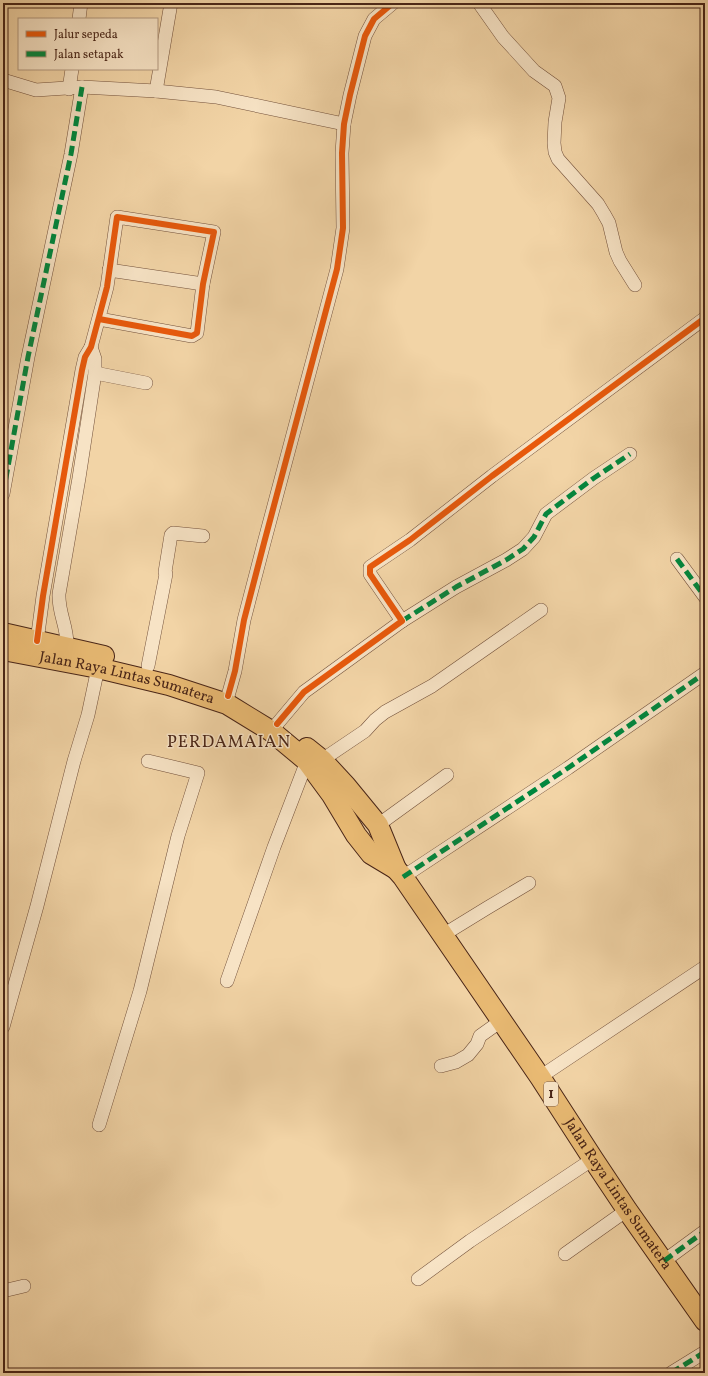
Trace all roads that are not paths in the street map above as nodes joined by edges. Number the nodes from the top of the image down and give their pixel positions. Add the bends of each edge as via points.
1 (81, 3) edge
2 (171, 3) edge
3 (378, 3) edge
4 (394, 3) edge
5 (479, 3) edge
6 (79, 18) edge
7 (374, 19) junction
8 (72, 70) edge
9 (3, 80) edge
10 (76, 88) junction
11 (156, 91) junction
12 (344, 124) junction
13 (109, 270) junction
14 (203, 284) junction
15 (635, 286) dead end
16 (705, 318) edge
17 (99, 320) junction
18 (91, 347) junction
19 (95, 373) junction
20 (146, 383) dead end
21 (630, 454) dead end
22 (3, 494) edge
23 (203, 536) dead end
24 (677, 559) dead end
25 (705, 597) edge
26 (541, 610) dead end
27 (402, 621) junction
28 (3, 633) edge
29 (37, 641) junction
30 (67, 647) junction
31 (3, 650) edge
32 (148, 666) junction
33 (98, 668) junction
34 (705, 673) edge
35 (228, 696) junction
36 (277, 724) junction
37 (314, 760) junction
38 (148, 761) dead end
39 (447, 775) dead end
40 (378, 825) junction
41 (399, 873) junction
42 (530, 883) dead end
43 (443, 935) junction
44 (705, 967) edge
45 (227, 981) dead end
46 (501, 1021) junction
47 (3, 1027) edge
48 (441, 1066) dead end
49 (540, 1077) junction
50 (99, 1124) dead end
51 (593, 1159) junction
52 (627, 1210) junction
53 (705, 1231) edge
54 (565, 1254) dead end
55 (664, 1261) junction
56 (418, 1279) dead end
57 (24, 1286) dead end
58 (3, 1291) edge
59 (705, 1321) edge
60 (705, 1352) edge
61 (671, 1373) edge

1 - 6 street
2 - 11 street
3 - 7 street
4 - 7 street
5 - 15 street via 503,37 534,71 555,86 559,98 554,143 558,159 601,209 609,223 616,252
7 - 12 street via 365,36
8 - 10 street
9 - 10 street via 36,90
10 - 11 street
10 - 22 street via 71,154 28,357
11 - 12 street via 216,97
12 - 35 street via 344,228 337,269 244,620 236,671
13 - 14 street
13 - 14 street via 117,217 214,232
13 - 17 street
14 - 17 street via 195,335
16 - 27 street via 410,540 370,567 370,574
17 - 18 street
18 - 19 street
18 - 29 street via 82,370
19 - 20 street
19 - 30 street via 59,594 60,610 67,631
21 - 27 street via 546,514 534,537 523,549
23 - 32 street via 173,533 171,535
24 - 25 street
26 - 37 street via 432,686 385,712 365,731
27 - 36 street via 304,692
28 - 29 highway, Jalan Raya Lintas Sumatera / 1
29 - 30 highway, Jalan Raya Lintas Sumatera / 1
30 - 32 highway, Jalan Raya Lintas Sumatera / 1
31 - 33 highway, Jalan Raya Lintas Sumatera / 1
32 - 35 highway, Jalan Raya Lintas Sumatera / 1
33 - 37 highway, Jalan Raya Lintas Sumatera / 1 via 169,685 227,704
33 - 47 street via 88,715
34 - 41 street via 568,768
35 - 36 highway, Jalan Raya Lintas Sumatera / 1
36 - 37 highway, Jalan Raya Lintas Sumatera / 1
37 - 40 highway, Jalan Raya Lintas Sumatera / 1 via 346,786
37 - 41 highway, Jalan Raya Lintas Sumatera / 1 via 356,835 371,854
37 - 45 street via 274,847
38 - 50 street via 198,773 178,836 140,990
39 - 40 street
40 - 41 highway, Jalan Raya Lintas Sumatera / 1
41 - 43 highway, Jalan Raya Lintas Sumatera / 1
42 - 43 street
43 - 46 highway, Jalan Raya Lintas Sumatera / 1
44 - 49 street
46 - 48 street via 480,1036 468,1055
46 - 49 highway, Jalan Raya Lintas Sumatera / 1
49 - 51 highway, Jalan Raya Lintas Sumatera / 1
51 - 52 highway, Jalan Raya Lintas Sumatera / 1
51 - 56 street
52 - 54 street
52 - 55 highway, Jalan Raya Lintas Sumatera / 1
53 - 55 street
55 - 59 highway, Jalan Raya Lintas Sumatera / 1
57 - 58 street
60 - 61 street

